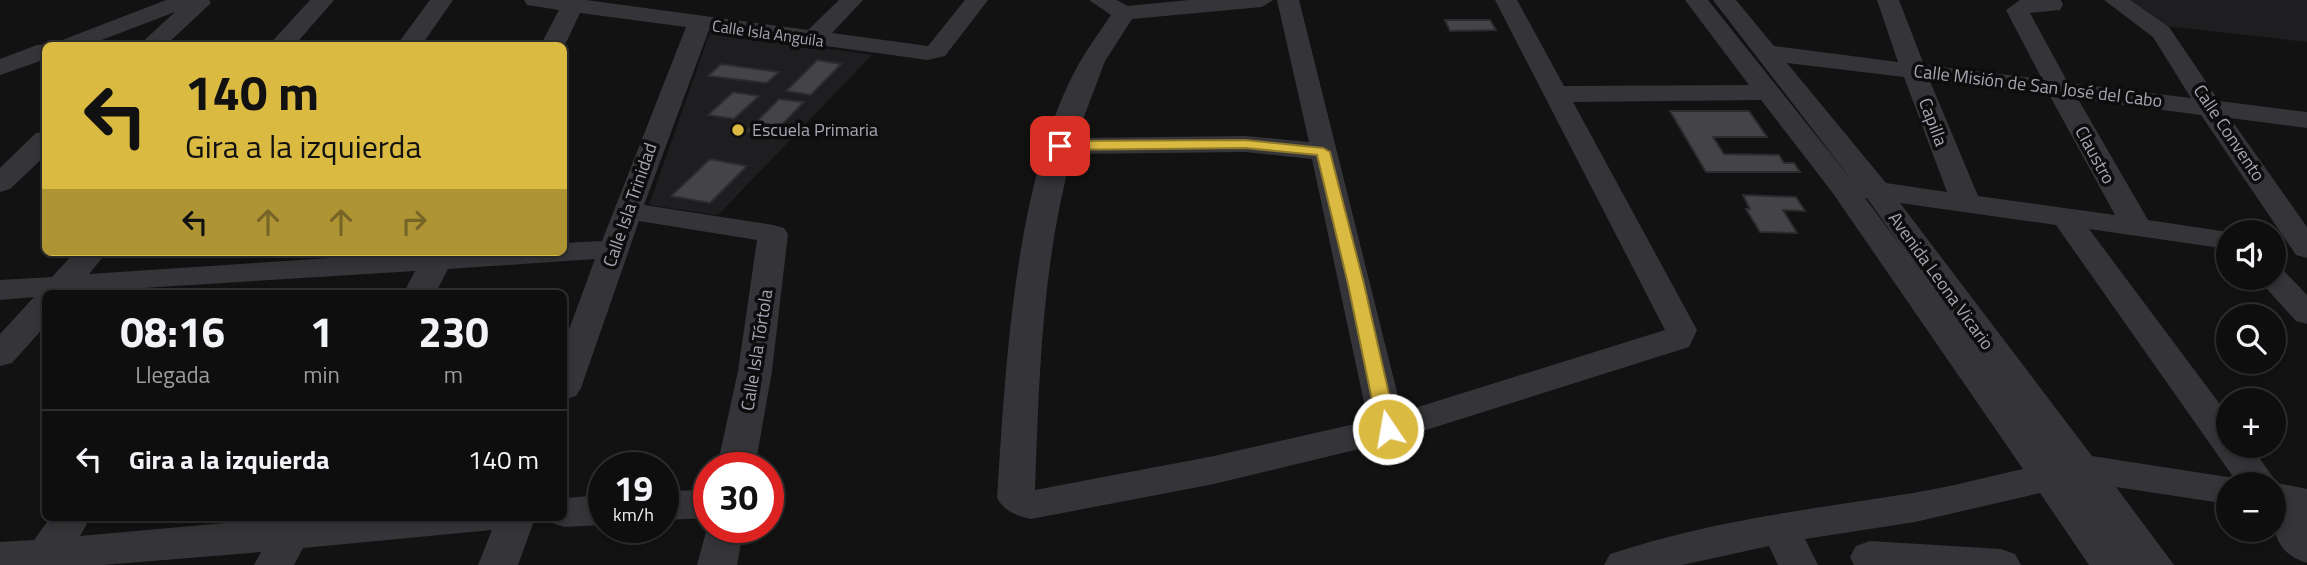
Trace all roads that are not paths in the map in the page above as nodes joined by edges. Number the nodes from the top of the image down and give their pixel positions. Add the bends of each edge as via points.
1 (187, 0) edge
2 (204, 0) edge
3 (323, 0) edge
4 (442, 0) edge
5 (534, 0) edge
6 (852, 0) edge
7 (977, 0) edge
8 (1262, 0) edge
9 (1288, 0) edge
10 (1506, 0) edge
11 (1696, 0) edge
12 (1724, 0) edge
13 (1888, 0) edge
14 (2050, 0) edge
15 (2115, 0) edge
16 (573, 5) junction
17 (1112, 7) edge
18 (701, 23) junction
19 (812, 39) junction
20 (74, 42) edge
21 (155, 42) edge
22 (284, 42) edge
23 (411, 42) edge
24 (554, 42) edge
25 (42, 52) edge
26 (1769, 52) junction
27 (0, 68) edge
28 (1913, 71) junction
29 (2059, 89) junction
30 (1769, 92) junction
31 (1556, 94) junction
32 (2210, 108) junction
33 (2307, 120) edge
34 (42, 143) edge
35 (1060, 146) junction
36 (1323, 152) junction
37 (0, 183) edge
38 (1842, 186) junction
39 (1876, 190) junction
40 (1966, 203) junction
41 (629, 211) junction
42 (2065, 217) junction
43 (2137, 227) junction
44 (2216, 238) edge
45 (2286, 248) edge
46 (615, 249) junction
47 (2307, 250) edge
48 (567, 252) edge
49 (88, 256) edge
50 (429, 256) edge
51 (439, 256) edge
52 (246, 272) edge
53 (0, 290) edge
54 (58, 290) edge
55 (96, 290) edge
56 (421, 290) edge
57 (2284, 290) edge
58 (42, 294) edge
59 (42, 308) edge
60 (2307, 314) edge
61 (0, 355) edge
62 (567, 380) edge
63 (2216, 425) edge
64 (1388, 429) junction
65 (739, 452) edge
66 (2063, 472) junction
67 (2216, 489) edge
68 (2286, 499) edge
69 (2307, 503) edge
70 (588, 511) edge
71 (567, 512) edge
72 (1845, 516) junction
73 (69, 521) edge
74 (455, 521) edge
75 (515, 521) edge
76 (2286, 521) edge
77 (1780, 528) junction
78 (288, 539) edge
79 (722, 543) edge
80 (2307, 548) edge
81 (1718, 553) edge
82 (0, 558) edge
83 (41, 560) edge
84 (1872, 561) edge
85 (498, 565) edge
86 (717, 565) edge
87 (1624, 565) edge
88 (1798, 565) edge
89 (2001, 565) edge
90 (2111, 565) edge
91 (2154, 565) edge

1 - 20 street
2 - 21 street
3 - 22 street
4 - 23 street
5 - 16 street, Calle Isla Anguila
6 - 19 street
7 - 19 street, Calle Isla Anguila via 933,53
8 - 17 street
9 - 36 street
10 - 31 street
11 - 30 street, Avenida Leona Vicario
12 - 26 street, Avenida Leona Vicario
13 - 28 street, Capilla
14 - 29 street, Claustro via 2052,5 2046,7 2018,7
15 - 32 street, Calle Convento via 2147,21 2172,46
16 - 18 street, Calle Isla Anguila
16 - 24 street
17 - 35 street via 1109,32
18 - 19 street, Calle Isla Anguila
18 - 41 street, Calle Isla Trinidad via 659,121
25 - 27 street
26 - 28 street, Calle Misión de San José del Cabo
26 - 39 street, Avenida Leona Vicario
28 - 29 street, Calle Misión de San José del Cabo
28 - 40 street, Capilla
29 - 32 street, Calle Misión de San José del Cabo
29 - 43 street, Claustro
30 - 31 street
30 - 38 street, Avenida Leona Vicario
31 - 64 street via 1681,330 1677,340
32 - 33 street, Calle Misión de San José del Cabo
32 - 47 street, Calle Convento
34 - 37 street
35 - 36 street via 1245,144
35 - 64 street via 1038,242 1023,370 1016,498 1031,505 1214,470
36 - 64 street
38 - 39 street
38 - 66 street, Avenida Leona Vicario
39 - 40 street
39 - 66 street, Avenida Leona Vicario
40 - 42 street
41 - 46 street, Calle Isla Trinidad
41 - 65 street, Calle Isla Tórtola via 773,233
42 - 43 street
42 - 63 street
43 - 44 street
45 - 47 street
46 - 48 street
46 - 62 street, Calle Isla Trinidad
49 - 54 street
50 - 52 street
51 - 56 street
52 - 55 street
53 - 58 street
57 - 60 street
59 - 61 street
66 - 67 street
66 - 72 street via 1915,508
66 - 90 street, Avenida Leona Vicario
66 - 91 street, Avenida Leona Vicario
68 - 69 street
70 - 71 street
72 - 77 street
72 - 84 street
73 - 83 street
74 - 78 street
75 - 85 street
76 - 80 street
77 - 81 street
77 - 88 street
78 - 83 street
79 - 86 street
81 - 87 street
82 - 83 street
84 - 89 street

